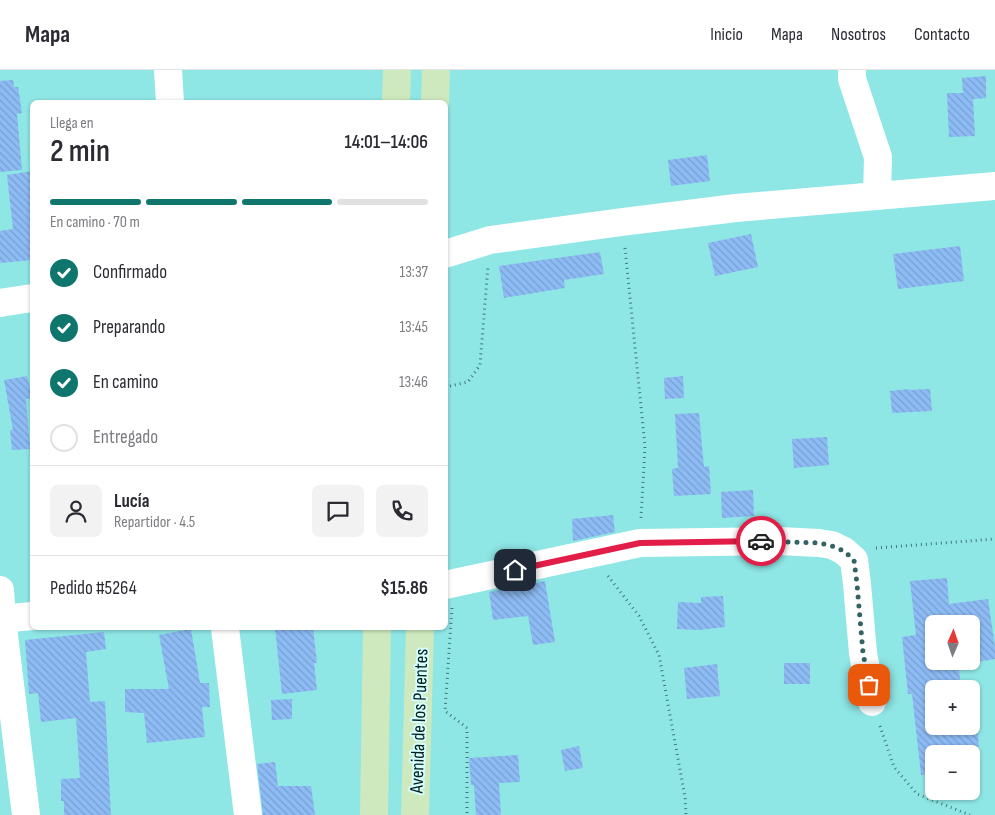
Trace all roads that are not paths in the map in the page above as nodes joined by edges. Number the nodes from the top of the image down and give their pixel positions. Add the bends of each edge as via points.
1 (168, 70) edge
2 (397, 70) edge
3 (436, 70) edge
4 (852, 70) edge
5 (170, 100) edge
6 (396, 100) edge
7 (435, 100) edge
8 (995, 186) edge
9 (877, 196) junction
10 (448, 253) edge
11 (30, 298) edge
12 (0, 303) edge
13 (449, 584) edge
14 (0, 590) edge
15 (30, 616) edge
16 (1, 619) edge
17 (225, 630) edge
18 (378, 630) edge
19 (420, 630) edge
20 (872, 702) road end
21 (26, 815) edge
22 (248, 815) edge
23 (374, 815) edge
24 (415, 815) edge

1 - 5 street
2 - 6 main road
3 - 7 main road
4 - 9 street via 852,79 878,157
8 - 9 street
9 - 10 street via 622,222 490,240
11 - 12 street
13 - 20 street via 640,543 779,541 832,546 854,560 863,653
14 - 16 street
15 - 16 street
16 - 21 street
17 - 22 street
18 - 23 main road
19 - 24 main road, Avenida de los Puentes

